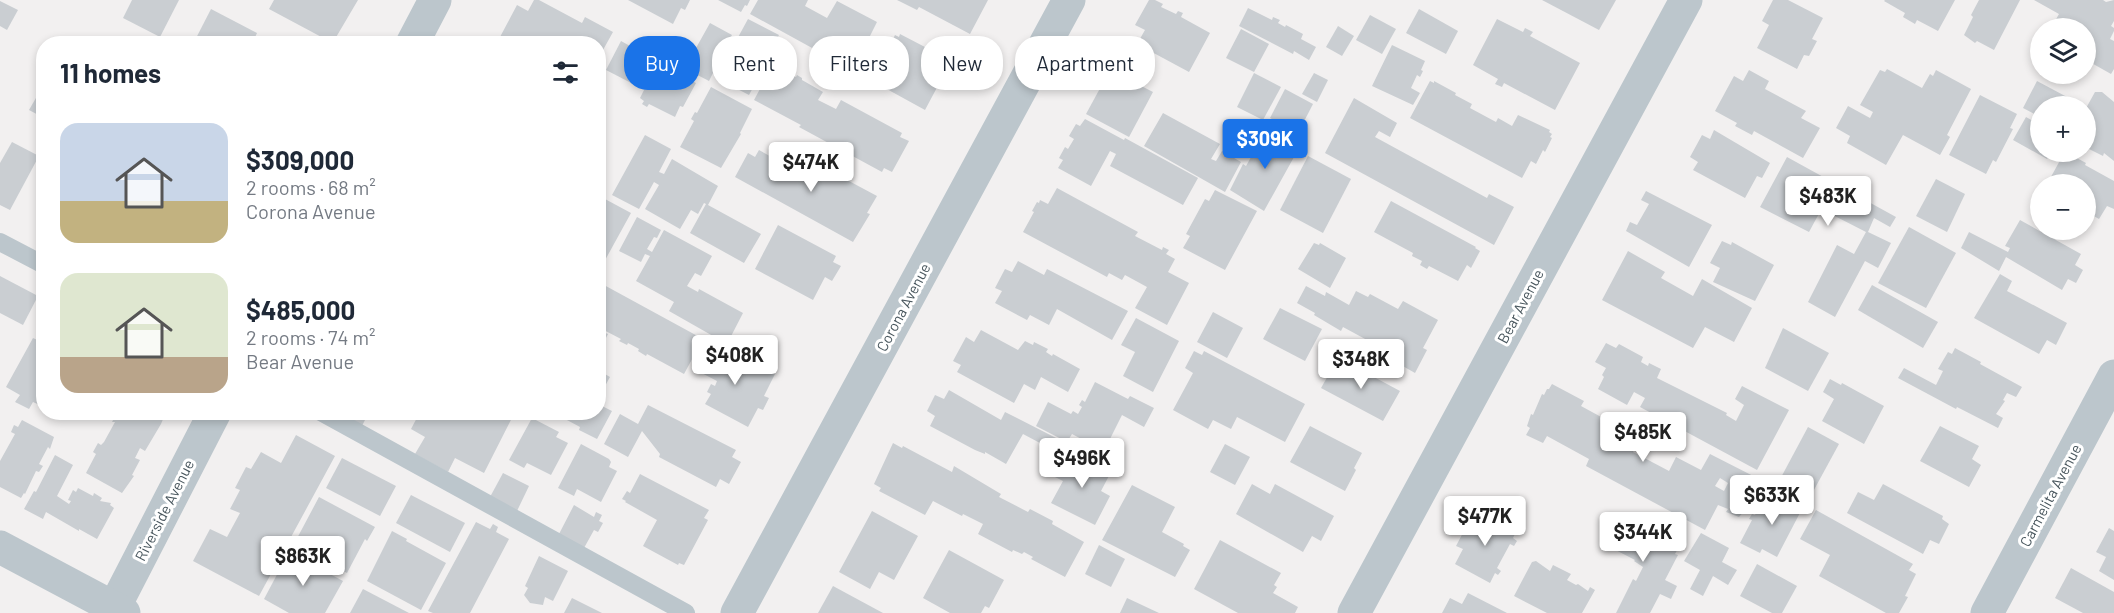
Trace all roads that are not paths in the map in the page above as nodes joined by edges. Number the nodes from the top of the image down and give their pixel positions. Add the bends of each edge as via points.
1 (435, 0) edge
2 (1069, 0) edge
3 (1686, 0) edge
4 (416, 36) edge
5 (0, 242) edge
6 (36, 261) edge
7 (2114, 376) edge
8 (211, 420) edge
9 (336, 420) edge
10 (0, 547) edge
11 (119, 610) edge
12 (686, 613) edge
13 (737, 613) edge
14 (1354, 613) edge
15 (1987, 613) edge

1 - 4 street
2 - 13 street, Corona Avenue
3 - 14 street, Bear Avenue
5 - 6 lane
7 - 15 street, Carmelita Avenue
8 - 11 street, Riverside Avenue
9 - 12 lane
10 - 11 street

